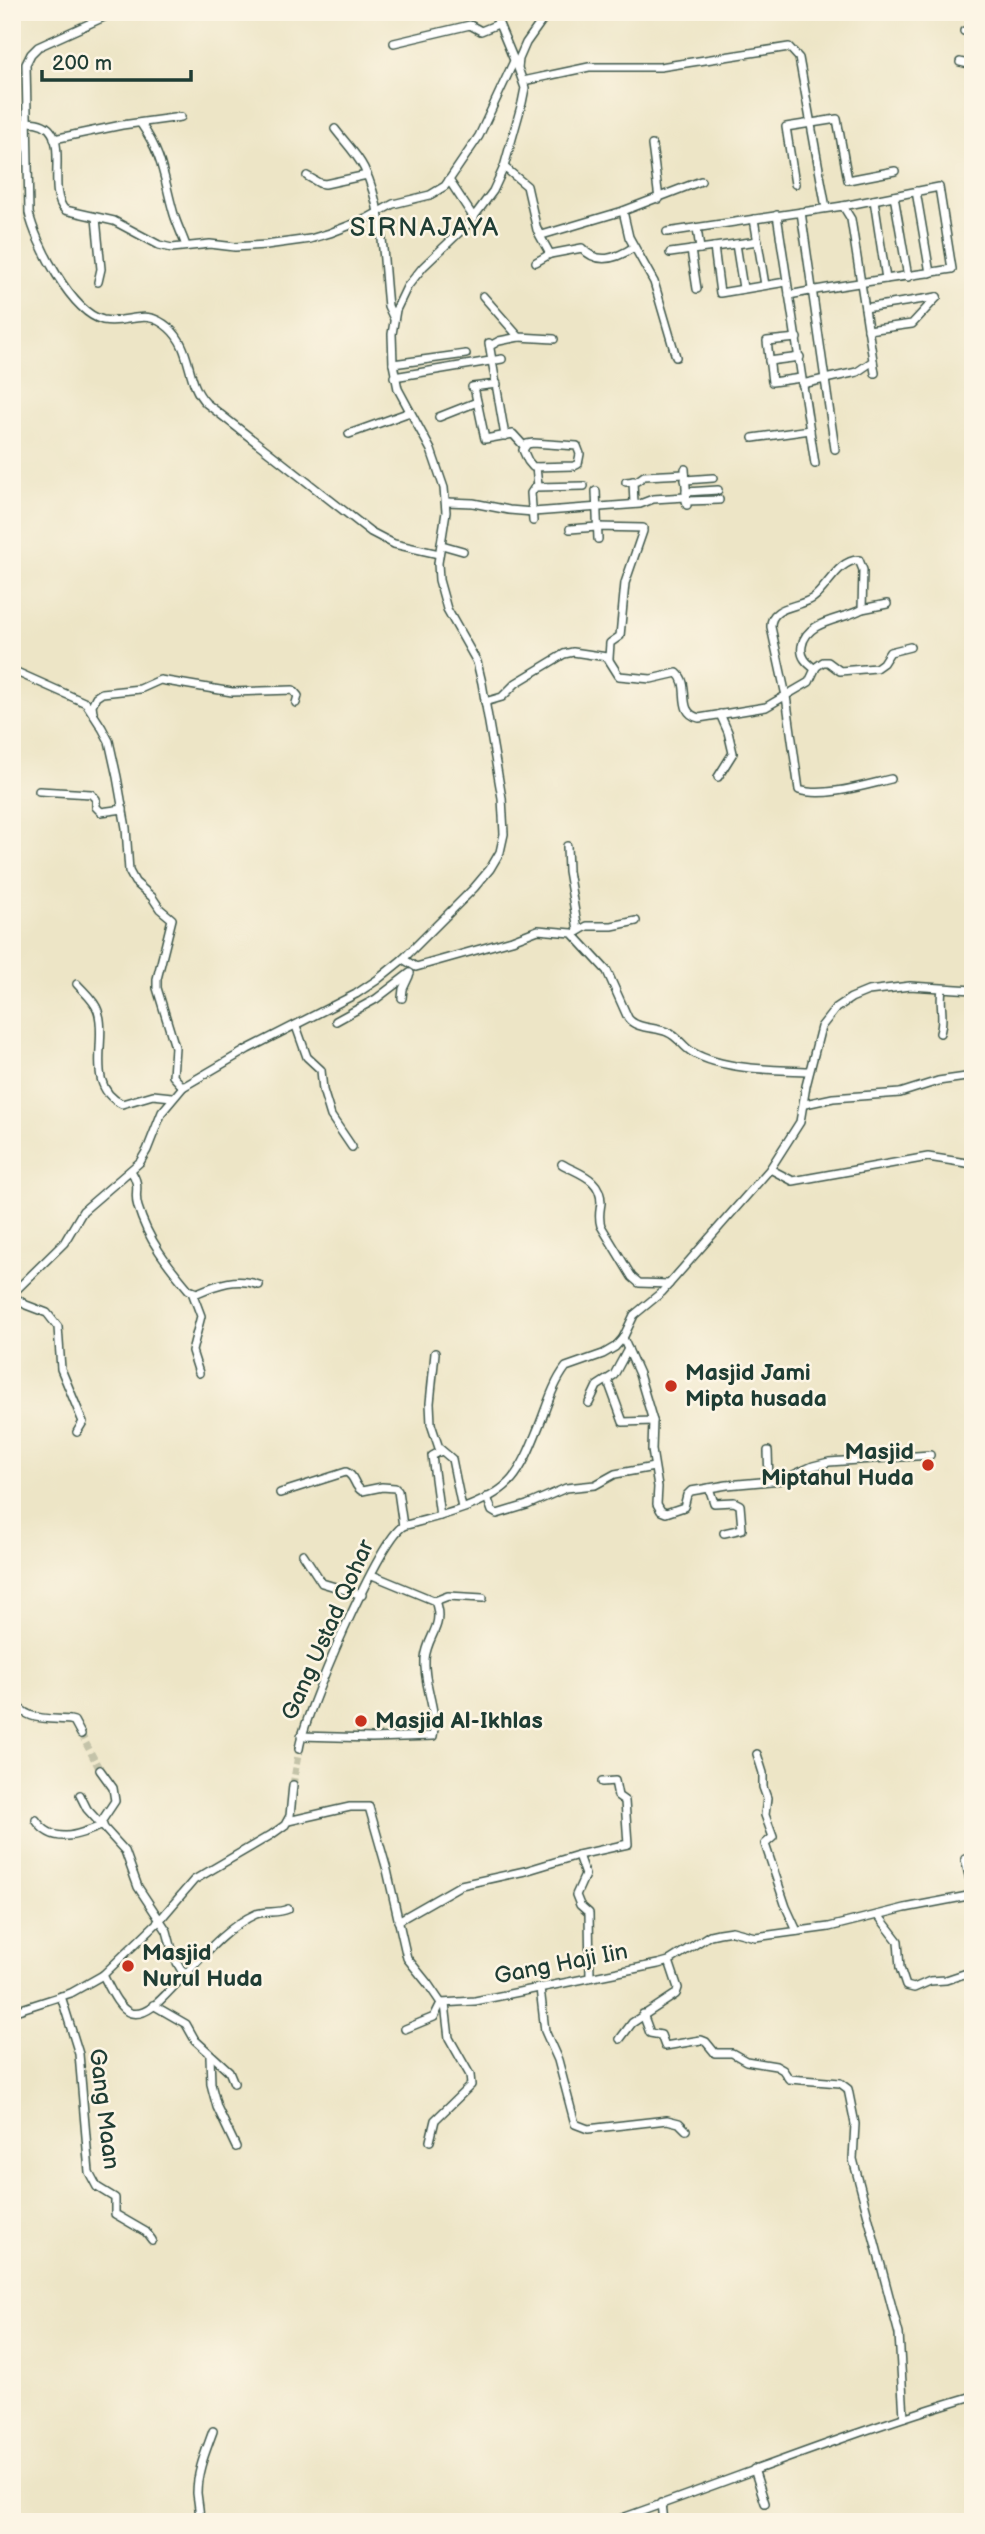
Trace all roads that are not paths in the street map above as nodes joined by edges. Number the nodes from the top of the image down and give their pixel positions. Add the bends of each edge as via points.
1 (115, 12) edge
2 (494, 12) edge
3 (548, 12) edge
4 (498, 24) junction
5 (964, 31) dead end
6 (973, 33) edge
7 (394, 43) dead end
8 (960, 62) dead end
9 (516, 65) junction
10 (973, 65) edge
11 (523, 81) junction
12 (181, 117) dead end
13 (27, 121) junction
14 (811, 123) junction
15 (12, 124) edge
16 (141, 124) junction
17 (335, 129) dead end
18 (54, 139) junction
19 (652, 145) dead end
20 (504, 167) junction
21 (895, 171) dead end
22 (367, 175) junction
23 (307, 176) dead end
24 (449, 180) junction
25 (701, 181) dead end
26 (795, 184) dead end
27 (916, 191) junction
28 (894, 196) junction
29 (659, 199) junction
30 (874, 200) junction
31 (844, 206) junction
32 (826, 208) junction
33 (623, 211) junction
34 (801, 212) junction
35 (378, 213) junction
36 (776, 215) junction
37 (96, 218) junction
38 (474, 218) junction
39 (754, 219) junction
40 (696, 228) junction
41 (667, 232) dead end
42 (539, 234) junction
43 (758, 241) junction
44 (736, 244) junction
45 (186, 246) junction
46 (634, 247) junction
47 (713, 247) junction
48 (700, 249) junction
49 (691, 250) junction
50 (670, 253) dead end
51 (550, 254) junction
52 (536, 262) dead end
53 (930, 273) junction
54 (908, 277) junction
55 (886, 279) junction
56 (860, 281) junction
57 (98, 282) dead end
58 (786, 282) junction
59 (765, 285) junction
60 (743, 288) junction
61 (697, 289) dead end
62 (812, 290) junction
63 (789, 295) junction
64 (483, 296) dead end
65 (865, 308) junction
66 (394, 319) junction
67 (868, 330) junction
68 (519, 337) junction
69 (797, 338) junction
70 (554, 339) dead end
71 (676, 357) dead end
72 (800, 357) junction
73 (502, 359) dead end
74 (492, 360) junction
75 (769, 361) junction
76 (873, 361) junction
77 (393, 364) junction
78 (467, 364) junction
79 (875, 373) dead end
80 (394, 377) junction
81 (826, 379) junction
82 (802, 381) junction
83 (497, 384) junction
84 (477, 402) junction
85 (410, 412) junction
86 (439, 417) dead end
87 (810, 430) junction
88 (349, 434) dead end
89 (505, 436) junction
90 (753, 438) dead end
91 (524, 446) junction
92 (835, 449) dead end
93 (815, 464) dead end
94 (536, 467) junction
95 (685, 474) junction
96 (713, 478) dead end
97 (538, 486) junction
98 (584, 486) dead end
99 (718, 490) dead end
100 (596, 491) dead end
101 (686, 499) junction
102 (719, 500) dead end
103 (446, 502) junction
104 (634, 504) junction
105 (597, 507) junction
106 (533, 512) junction
107 (533, 521) dead end
108 (597, 527) junction
109 (569, 529) dead end
110 (598, 539) dead end
111 (442, 545) junction
112 (463, 551) dead end
113 (439, 554) junction
114 (887, 604) dead end
115 (862, 609) junction
116 (910, 647) dead end
117 (609, 658) junction
118 (815, 669) junction
119 (12, 670) edge
120 (786, 696) junction
121 (96, 697) junction
122 (82, 701) junction
123 (485, 702) junction
124 (296, 703) dead end
125 (720, 714) junction
126 (94, 718) junction
127 (718, 778) dead end
128 (891, 779) dead end
129 (39, 791) dead end
130 (123, 809) junction
131 (567, 846) dead end
132 (636, 921) dead end
133 (577, 932) junction
134 (403, 958) junction
135 (413, 970) junction
136 (77, 984) dead end
137 (942, 989) junction
138 (973, 990) edge
139 (402, 998) dead end
140 (336, 1021) dead end
141 (296, 1026) junction
142 (940, 1033) dead end
143 (809, 1072) junction
144 (973, 1076) edge
145 (183, 1087) junction
146 (172, 1097) junction
147 (805, 1104) junction
148 (352, 1147) dead end
149 (562, 1164) dead end
150 (973, 1164) edge
151 (770, 1169) junction
152 (131, 1171) junction
153 (669, 1284) junction
154 (259, 1285) dead end
155 (192, 1292) junction
156 (12, 1295) edge
157 (623, 1338) junction
158 (628, 1349) junction
159 (435, 1353) dead end
160 (199, 1373) dead end
161 (608, 1381) junction
162 (589, 1403) dead end
163 (653, 1421) junction
164 (77, 1432) dead end
165 (441, 1451) junction
166 (768, 1451) dead end
167 (930, 1455) dead end
168 (654, 1467) junction
169 (769, 1481) junction
170 (709, 1488) junction
171 (280, 1493) dead end
172 (486, 1497) junction
173 (462, 1508) junction
174 (440, 1516) junction
175 (403, 1526) junction
176 (724, 1533) dead end
177 (303, 1555) dead end
178 (372, 1575) junction
179 (362, 1595) junction
180 (483, 1598) dead end
181 (435, 1601) junction
182 (12, 1697) edge
183 (81, 1734) tunnel mouth
184 (301, 1736) junction
185 (299, 1749) tunnel mouth
186 (757, 1754) dead end
187 (100, 1770) tunnel mouth
188 (602, 1782) dead end
189 (293, 1785) tunnel mouth
190 (80, 1795) dead end
191 (36, 1820) dead end
192 (288, 1821) junction
193 (102, 1823) junction
194 (578, 1855) junction
195 (965, 1859) dead end
196 (973, 1893) edge
197 (288, 1909) dead end
198 (878, 1914) junction
199 (159, 1921) junction
200 (398, 1921) junction
201 (797, 1931) junction
202 (668, 1961) junction
203 (973, 1971) edge
204 (103, 1975) junction
205 (184, 1975) junction
206 (590, 1977) junction
207 (540, 1988) junction
208 (61, 1996) junction
209 (443, 2003) junction
210 (153, 2006) junction
211 (12, 2012) edge
212 (643, 2014) junction
213 (405, 2029) dead end
214 (620, 2039) dead end
215 (210, 2055) junction
216 (234, 2083) dead end
217 (686, 2130) dead end
218 (430, 2141) dead end
219 (236, 2147) dead end
220 (152, 2239) dead end
221 (973, 2396) edge
222 (904, 2417) junction
223 (213, 2431) dead end
224 (755, 2473) junction
225 (765, 2503) dead end
226 (662, 2506) junction
227 (200, 2522) edge
228 (611, 2522) edge
229 (663, 2522) edge

1 - 13 street via 33,51 26,69
2 - 4 street
3 - 9 street
4 - 7 street via 481,31 471,25
4 - 9 street
5 - 6 street
8 - 10 street
9 - 11 street
9 - 24 street via 482,131
11 - 14 street via 589,67 660,67 789,47 799,58
11 - 20 street via 521,109
12 - 16 street
13 - 15 street
13 - 18 street via 45,126
13 - 113 street via 31,220 54,270 82,307 103,320 142,315 166,326 184,349 194,387 206,403 379,537
14 - 21 street via 837,119 848,180
14 - 26 street via 786,127
14 - 32 street
16 - 18 street
16 - 45 street via 163,166
17 - 22 street
18 - 37 street via 61,206
19 - 29 street
20 - 38 street
20 - 42 street via 527,186
22 - 23 street via 325,184
22 - 35 street
24 - 35 street via 430,195 393,204
24 - 38 street
25 - 29 street
27 - 28 street
27 - 53 street
27 - 53 street via 939,187 952,269
28 - 30 street
28 - 54 street
29 - 33 street
30 - 31 street
30 - 55 street
31 - 32 street
31 - 56 street via 851,219
32 - 34 street
33 - 42 street
33 - 46 street
34 - 36 street
34 - 62 street
35 - 45 street via 298,241
35 - 66 street via 388,306
36 - 39 street
36 - 58 street
37 - 45 street via 123,225 164,246
37 - 57 street
38 - 66 street via 413,278
39 - 40 street
39 - 43 street
40 - 41 street
40 - 48 street
42 - 51 street
43 - 44 street
43 - 59 street
44 - 47 street
44 - 60 street
46 - 51 street via 604,260 592,258 582,248
46 - 71 street via 654,282
47 - 48 street
47 - 60 street via 720,293
48 - 49 street
49 - 50 street
49 - 61 street
51 - 52 street
53 - 54 street
54 - 55 street
55 - 56 street
56 - 62 street
56 - 65 street
58 - 59 street
58 - 63 street
59 - 60 street
62 - 63 street
62 - 81 street
63 - 69 street
64 - 68 street
65 - 67 street
65 - 67 street via 937,297 912,324
66 - 77 street
67 - 76 street
68 - 70 street
68 - 74 street via 490,345
69 - 72 street
69 - 75 street via 767,341
72 - 75 street
72 - 82 street
73 - 74 street
74 - 78 street
74 - 83 street
75 - 82 street via 772,382
76 - 79 street
76 - 81 street via 857,372
77 - 78 street via 465,352
77 - 80 street
78 - 80 street
80 - 85 street
81 - 82 street
81 - 92 street
82 - 87 street
83 - 84 street via 473,387
83 - 89 street
84 - 86 street
84 - 89 street via 485,439
85 - 88 street
85 - 103 street via 435,458
87 - 90 street
87 - 93 street
89 - 91 street via 514,435
91 - 94 street via 528,461
91 - 94 street via 579,449 574,467
94 - 97 street
95 - 96 street
95 - 101 street
95 - 104 street via 644,476 629,482
97 - 98 street
97 - 106 street via 531,493
99 - 101 street
100 - 105 street
101 - 102 street
101 - 104 street
103 - 106 street
103 - 111 street
104 - 105 street
105 - 106 street
105 - 108 street
106 - 107 street
108 - 109 street
108 - 110 street
108 - 117 street via 643,530 625,583 620,636 610,643
111 - 112 street
111 - 113 street
113 - 123 street via 443,597 477,662
114 - 115 street
115 - 118 street via 807,634 802,653
115 - 120 street via 862,566 856,559 809,600 772,616
116 - 118 street via 890,652 876,668 840,671 826,662
117 - 123 street via 564,654 516,683 502,697
117 - 125 street via 619,676 654,678 677,673 683,680 688,713 699,718
118 - 120 street via 809,682
119 - 122 street
120 - 125 street via 766,707
120 - 128 street via 799,790 850,789
121 - 122 street
121 - 124 street via 163,680 232,692 293,690 298,696
121 - 126 street
122 - 126 street
123 - 134 street via 505,823 500,852 474,888
125 - 127 street via 733,753
126 - 130 street via 109,741
129 - 130 street via 91,794 101,812
130 - 145 street via 131,876 172,919 157,988 175,1047 173,1076
131 - 133 street
132 - 133 street
133 - 135 street via 538,930
133 - 143 street via 607,971 633,1023 668,1032 693,1052 728,1063
134 - 135 street
134 - 141 street via 367,988
135 - 139 street
135 - 140 street via 376,999
136 - 146 street via 99,1013 102,1083 110,1093 120,1104 153,1095
137 - 138 street, Gang Ustad Qohar
137 - 142 street
137 - 143 street, Gang Ustad Qohar via 910,986 868,991 843,1002 823,1023
141 - 145 street
141 - 148 street via 307,1057 321,1070 331,1115
143 - 147 street, Gang Ustad Qohar
144 - 147 street via 900,1093
145 - 146 street
146 - 152 street via 145,1156
147 - 151 street, Gang Ustad Qohar via 800,1122
149 - 153 street via 596,1186 601,1226 636,1281
150 - 151 street via 928,1157 793,1181
151 - 153 street, Gang Ustad Qohar
152 - 155 street via 138,1182 136,1201 147,1234
152 - 156 street via 83,1211 64,1243
153 - 157 street, Gang Ustad Qohar via 634,1315
154 - 155 street via 238,1281
155 - 160 street via 201,1316 192,1352
156 - 164 street via 47,1313 58,1327 61,1368 83,1422
157 - 158 street
157 - 172 street, Gang Ustad Qohar via 610,1351 566,1367 515,1475
158 - 161 street
158 - 163 street
159 - 165 street via 430,1416
161 - 162 street via 597,1386
161 - 163 street via 623,1422
163 - 168 street
165 - 173 street via 452,1459
165 - 174 street via 432,1456
166 - 169 street
167 - 169 street via 829,1462
168 - 170 street via 657,1504 664,1513 684,1507 689,1492
168 - 172 street via 615,1474 594,1485 566,1488 497,1514
169 - 170 street
170 - 176 street via 714,1503 740,1505 742,1529
171 - 175 street via 346,1472 362,1491 395,1488
172 - 173 street, Gang Ustad Qohar
173 - 174 street, Gang Ustad Qohar
174 - 175 street, Gang Ustad Qohar
175 - 178 street, Gang Ustad Qohar via 388,1541
177 - 179 street via 322,1583
178 - 179 street, Gang Ustad Qohar
178 - 181 street
179 - 184 street, Gang Ustad Qohar via 317,1690
180 - 181 street via 448,1596
181 - 184 street via 439,1624 425,1658 433,1736
182 - 183 street via 27,1715 74,1721
184 - 185 street, Gang Ustad Qohar
186 - 201 street via 767,1798 765,1815 773,1837 765,1844
187 - 193 street via 113,1788 115,1801
188 - 194 street via 615,1781 625,1803 628,1844
189 - 192 street
190 - 193 street
191 - 193 street via 44,1830 61,1837
192 - 199 street via 194,1880
192 - 200 street via 369,1807
193 - 199 street via 127,1855 138,1886
194 - 200 street via 461,1885
194 - 206 street via 585,1875 576,1895 589,1913
195 - 196 street
196 - 198 street, Gang Haji Iin
197 - 205 street via 246,1920
198 - 201 street, Gang Haji Iin
198 - 203 street via 898,1941 906,1986 915,1989
199 - 204 street
199 - 205 street
200 - 209 street via 407,1958
201 - 202 street, Gang Haji Iin via 755,1937 719,1933
202 - 206 street, Gang Haji Iin
202 - 212 street via 677,1991
204 - 208 street
204 - 210 street via 125,2010 138,2013
205 - 210 street
206 - 207 street, Gang Haji Iin
207 - 209 street, Gang Haji Iin
207 - 217 street via 545,2031 575,2124 588,2129 667,2120
208 - 211 street
208 - 220 street, Gang Maan via 79,2054 89,2172 97,2187 115,2198 116,2214
209 - 213 street via 434,2017
209 - 218 street via 449,2038 471,2085 435,2120
210 - 215 street via 186,2024
212 - 214 street
212 - 222 street via 650,2033 661,2035 666,2046 701,2040 715,2053 732,2053 746,2061 776,2066 789,2079 840,2083 848,2088 855,2124 853,2159 899,2334
215 - 216 street via 229,2071
215 - 219 street via 215,2099
221 - 222 street
222 - 224 street
223 - 227 street via 199,2477
224 - 225 street
224 - 226 street
226 - 228 street
226 - 229 street

